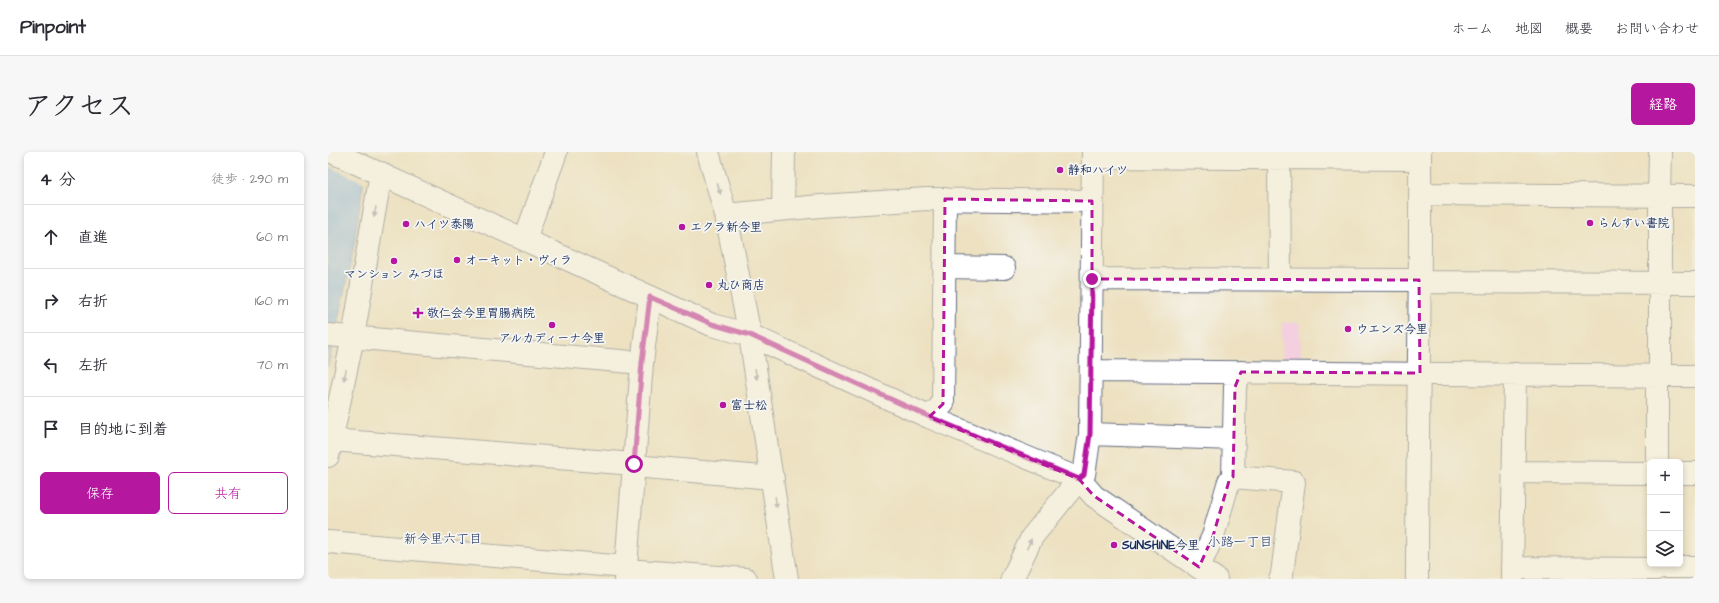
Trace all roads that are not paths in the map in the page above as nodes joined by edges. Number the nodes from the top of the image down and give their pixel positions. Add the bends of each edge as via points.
1 (332, 152) edge
2 (556, 152) edge
3 (708, 152) edge
4 (784, 152) edge
5 (1660, 152) edge
6 (1093, 155) edge
7 (1420, 156) edge
8 (1279, 158) junction
9 (378, 172) junction
10 (1421, 194) junction
11 (1659, 196) junction
12 (1695, 196) edge
13 (945, 199) junction
14 (1092, 201) junction
15 (783, 210) junction
16 (726, 215) junction
17 (526, 239) junction
18 (944, 267) junction
19 (1004, 268) dead end
20 (1092, 279) junction
21 (1280, 279) junction
22 (1419, 281) junction
23 (1660, 283) junction
24 (1695, 283) edge
25 (650, 297) junction
26 (750, 335) junction
27 (342, 336) edge
28 (642, 362) junction
29 (1091, 371) junction
30 (1241, 372) junction
31 (1420, 373) junction
32 (1515, 374) junction
33 (1658, 375) junction
34 (1695, 376) edge
35 (930, 417) junction
36 (1090, 434) junction
37 (1234, 439) junction
38 (330, 448) edge
39 (1657, 459) edge
40 (634, 465) junction
41 (1513, 472) junction
42 (1647, 473) edge
43 (1683, 473) edge
44 (1695, 473) edge
45 (1233, 477) junction
46 (773, 478) junction
47 (1079, 479) junction
48 (328, 542) edge
49 (1199, 567) junction
50 (1695, 567) edge
51 (1656, 570) edge
52 (626, 572) edge
53 (1512, 574) edge
54 (746, 579) edge
55 (787, 579) edge
56 (1012, 579) edge
57 (1216, 579) edge
58 (1280, 579) edge
59 (1417, 579) edge

1 - 9 street
2 - 17 street
3 -> 16 street
4 - 15 street
5 - 11 street
6 - 8 street
6 - 14 street
7 - 8 street
7 - 10 street
8 - 21 street
9 - 17 street
9 -> 27 street
10 - 11 street
10 - 22 street
11 - 12 street
11 - 23 street
13 - 14 street
13 - 15 street
13 - 18 street
14 - 20 street
15 - 16 street
16 - 26 street
17 - 25 street
18 - 19 street
18 - 35 street via 943,404
20 - 21 street
20 - 29 street
21 - 22 street
22 - 23 street
22 - 31 street
23 - 24 street
23 - 33 street
25 - 26 street via 712,324
25 - 28 street
26 - 35 street
26 -> 46 street
27 - 28 street
27 -> 38 street
28 - 40 street
29 - 30 street
29 - 36 street
30 - 31 street
30 - 37 street via 1235,387
31 - 32 street
31 - 59 street
32 - 33 street
32 - 41 street
33 - 34 street
33 - 39 street
35 - 47 street
36 - 37 street
36 - 47 street via 1084,475
37 - 45 street
38 - 40 street
40 - 46 street
40 - 52 street
41 - 42 street
41 - 53 street
43 - 44 street
45 - 49 street via 1229,481 1213,536
45 - 58 street via 1294,482
46 -> 55 street
47 - 49 street via 1094,496
56 -> 47 street via 1032,537
48 - 52 street
49 - 57 street
50 - 51 street
51 - 53 street
52 - 54 street

